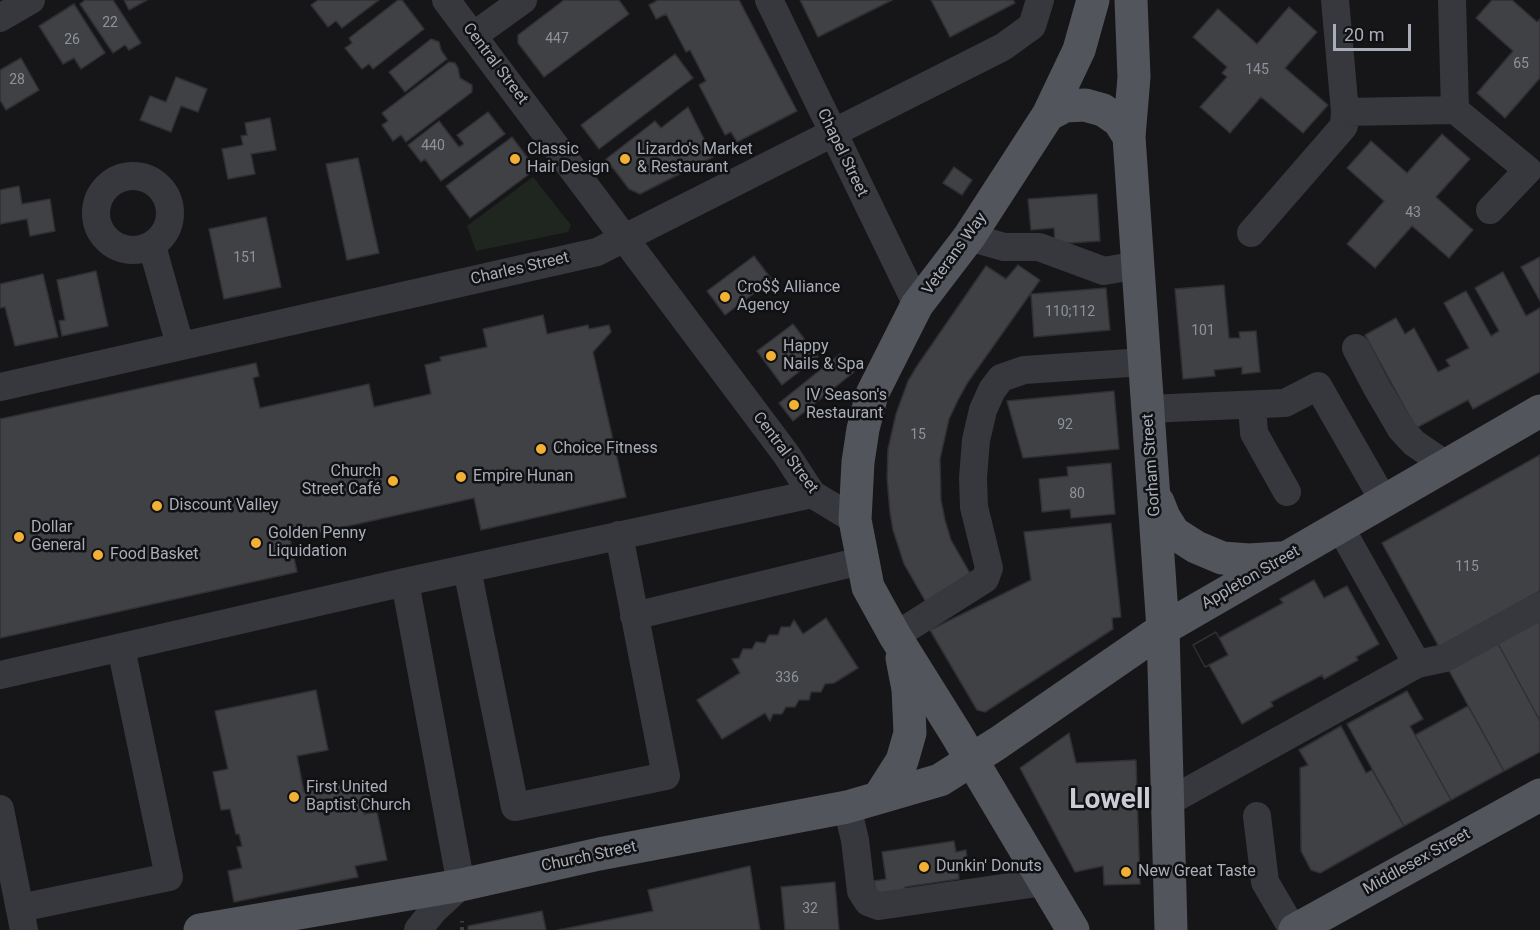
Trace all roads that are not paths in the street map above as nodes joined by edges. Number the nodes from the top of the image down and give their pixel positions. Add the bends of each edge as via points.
1 (31, 0) edge
2 (446, 0) edge
3 (523, 0) edge
4 (769, 0) edge
5 (1040, 0) edge
6 (1093, 0) edge
7 (1131, 0) edge
8 (1335, 0) edge
9 (1452, 0) edge
10 (0, 18) edge
11 (473, 36) junction
12 (1455, 110) junction
13 (1345, 112) junction
14 (1048, 115) junction
15 (832, 133) junction
16 (1130, 137) junction
17 (1534, 164) edge
18 (1491, 210) dead end
19 (1251, 233) dead end
20 (623, 237) junction
21 (969, 237) junction
22 (152, 246) dead end
23 (1138, 265) junction
24 (917, 305) junction
25 (180, 345) junction
26 (1356, 348) dead end
27 (1144, 362) junction
28 (0, 387) edge
29 (1252, 405) junction
30 (1148, 409) junction
31 (1540, 411) edge
32 (1446, 465) junction
33 (1287, 492) dead end
34 (812, 494) junction
35 (1155, 495) junction
36 (1384, 501) junction
37 (855, 520) junction
38 (1340, 527) junction
39 (619, 535) junction
40 (1286, 558) junction
41 (861, 561) junction
42 (467, 569) junction
43 (405, 582) junction
44 (1540, 606) edge
45 (634, 616) junction
46 (1163, 629) junction
47 (897, 640) junction
48 (121, 648) junction
49 (1417, 664) junction
50 (0, 675) edge
51 (971, 761) junction
52 (879, 797) junction
53 (1539, 798) edge
54 (1168, 801) junction
55 (847, 807) junction
56 (0, 809) edge
57 (1257, 816) dead end
58 (1044, 882) junction
59 (461, 885) junction
60 (880, 918) edge
61 (22, 919) edge
62 (200, 930) edge
63 (418, 930) edge
64 (1073, 930) edge
65 (1171, 930) edge
66 (1294, 930) edge

1 - 10 street
2 - 11 street, Central Street
3 - 11 street
4 - 15 street, Chapel Street
5 - 15 street, Charles Street via 1032,26 1003,47
6 - 14 main road, Veterans Way via 1079,50
7 - 16 main road, Gorham Street via 1134,77
8 - 13 street
9 - 12 street
11 - 20 street, Central Street
12 - 13 street
12 - 17 street
13 - 19 street via 1344,126
14 - 16 main road via 1065,106 1094,107 1119,121
14 - 21 main road, Veterans Way
15 - 20 street, Charles Street
15 - 24 street, Chapel Street
16 - 23 main road, Gorham Street
17 - 18 street
20 - 25 street, Charles Street via 597,252
20 - 34 street, Central Street
21 - 23 street via 1004,247 1039,247 1104,271
21 - 24 main road, Veterans Way
22 - 25 street
23 - 27 main road, Gorham Street
24 - 37 main road, Veterans Way via 872,394 858,462
25 - 28 street, Charles Street
26 - 32 street via 1401,429
27 - 30 main road, Gorham Street
27 - 47 street via 1024,370 1002,378 983,410 976,440 973,478 975,507 989,568 985,579
29 - 30 street
29 - 33 street via 1254,433
29 - 36 street via 1285,403 1318,386
30 - 35 main road, Gorham Street
31 - 32 main road, Appleton Street
32 - 36 main road, Appleton Street
34 - 37 street, Central Street
34 - 39 street
35 - 40 main road via 1174,533 1196,547 1222,558
35 - 46 main road, Gorham Street
36 - 38 main road, Appleton Street
37 - 41 main road
38 - 40 main road, Appleton Street
38 - 49 street
39 - 42 street
39 - 45 street
40 - 46 main road, Appleton Street
41 - 45 street
41 - 47 main road via 868,587
42 - 43 street
42 - 45 street via 514,807 666,776
43 - 48 street
43 - 59 street
44 - 49 street via 1445,658
46 - 51 main road, Appleton Street
46 - 54 main road, Gorham Street
47 - 51 main road
47 - 52 main road via 908,689 910,733 902,761
48 - 50 street
48 - 61 street via 170,877
49 - 54 street
51 - 52 main road, Church Street via 940,780
51 - 58 main road
52 - 55 main road, Church Street
53 - 66 main road, Middlesex Street
54 - 65 main road, Gorham Street
55 - 59 main road, Church Street via 599,854
55 - 60 street via 861,891
56 - 61 street
57 - 66 street via 1265,882
58 - 60 street
58 - 64 main road
59 - 62 main road, Church Street
59 - 63 street

